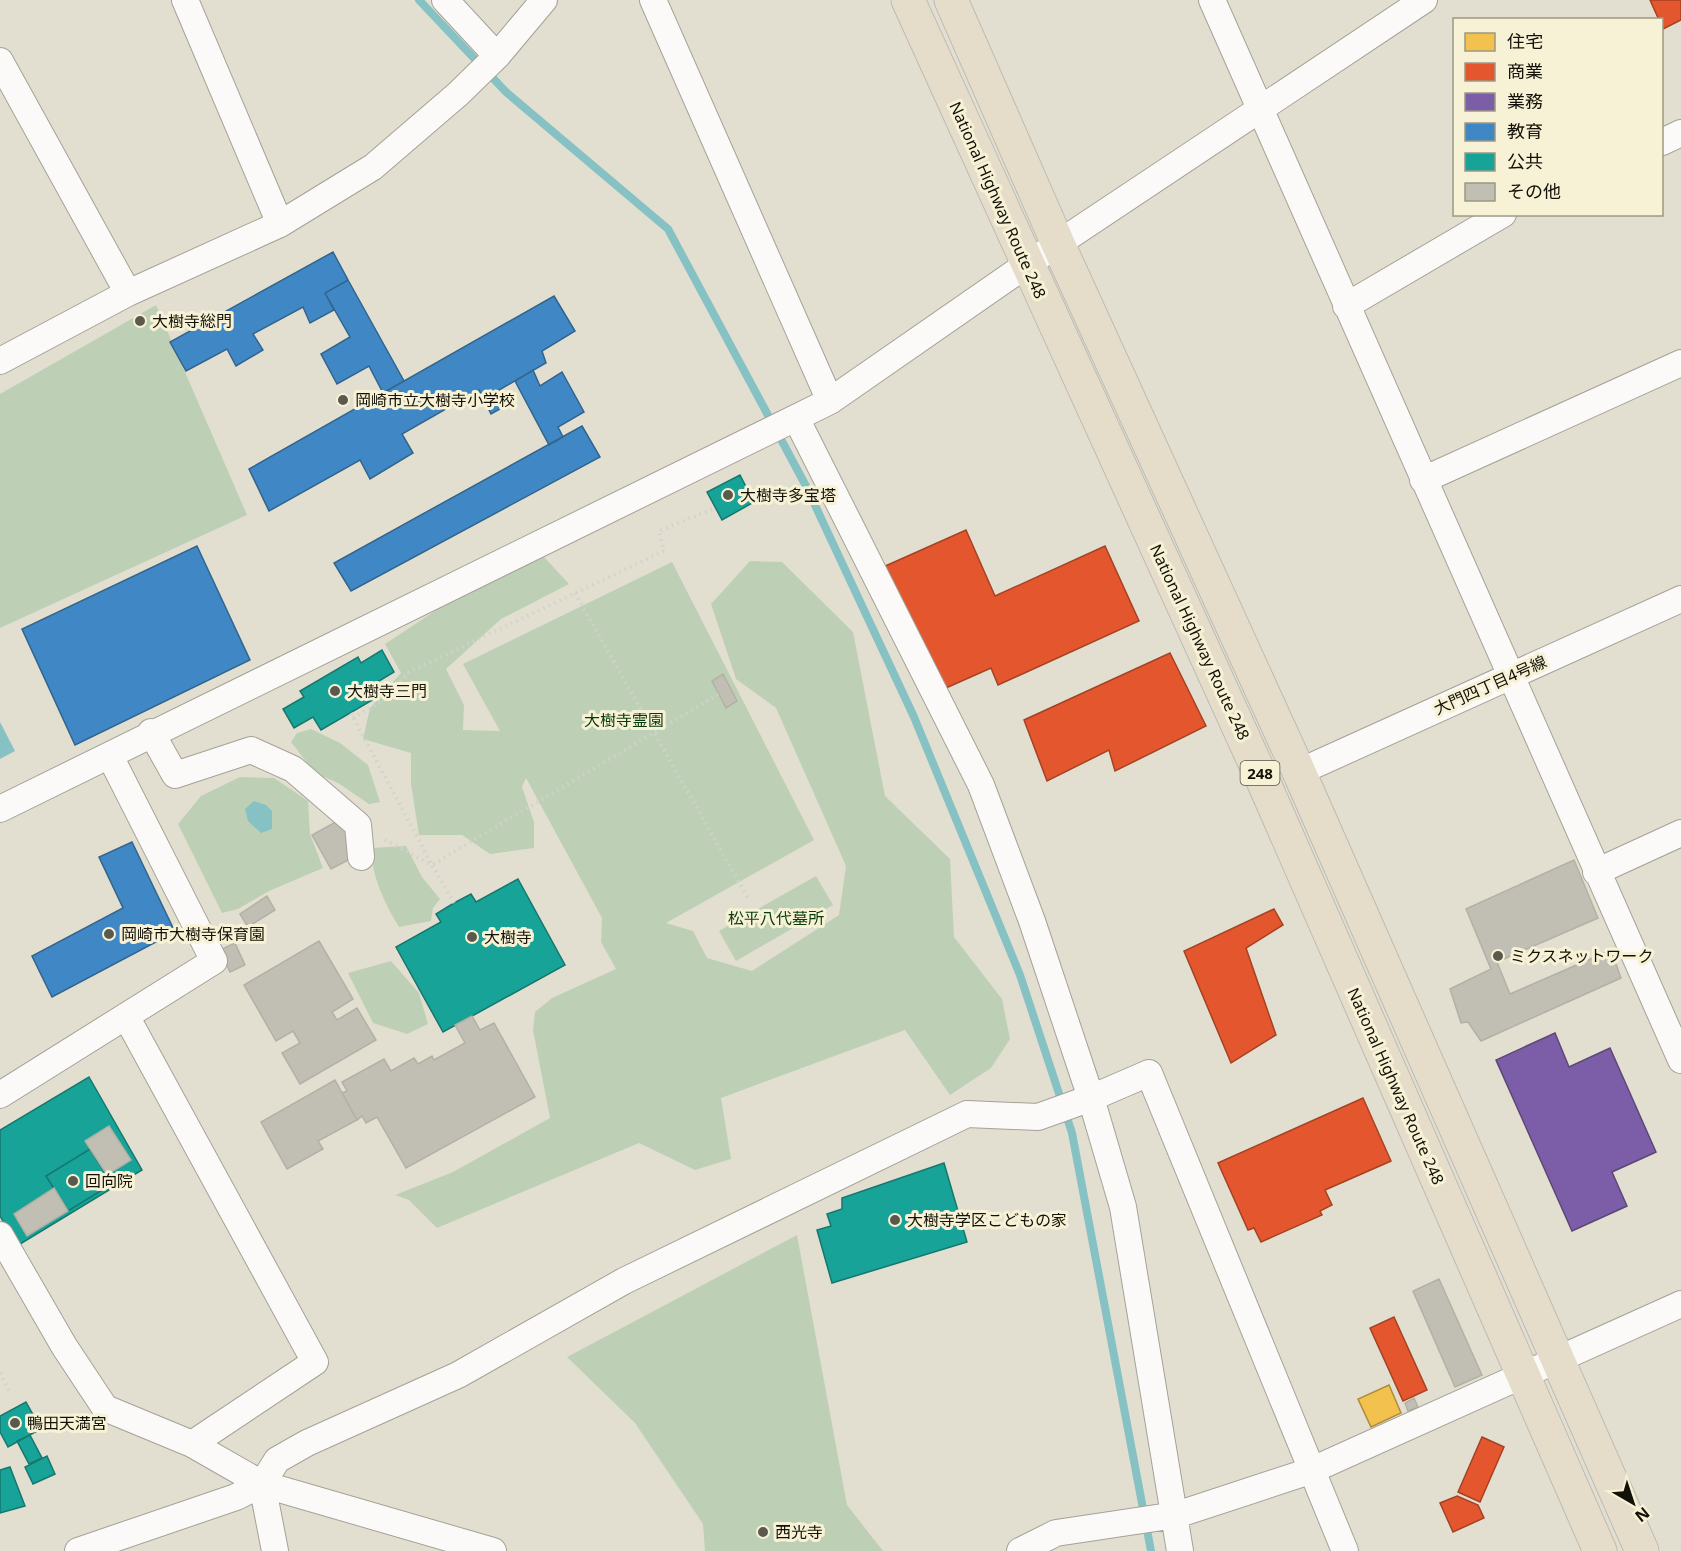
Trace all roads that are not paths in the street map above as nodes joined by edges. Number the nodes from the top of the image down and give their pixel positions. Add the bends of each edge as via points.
1 (185, 0) edge
2 (445, 0) edge
3 (544, 0) edge
4 (653, 0) edge
5 (908, 0) edge
6 (951, 0) edge
7 (1212, 0) edge
8 (1424, 0) edge
9 (497, 56) junction
10 (0, 61) edge
11 (1260, 109) junction
12 (1681, 133) edge
13 (1663, 142) edge
14 (1500, 216) edge
15 (280, 224) junction
16 (1059, 246) junction
17 (1026, 265) junction
18 (128, 293) junction
19 (1346, 306) junction
20 (0, 361) edge
21 (1681, 363) edge
22 (830, 401) junction
23 (796, 418) junction
24 (1423, 480) junction
25 (1681, 598) edge
26 (1510, 676) junction
27 (152, 732) junction
28 (110, 756) junction
29 (1299, 772) junction
30 (0, 809) edge
31 (1681, 833) edge
32 (361, 857) dead end
33 (1596, 872) junction
34 (126, 1016) junction
35 (1681, 1060) edge
36 (0, 1095) edge
37 (1091, 1098) junction
38 (0, 1235) edge
39 (1681, 1304) edge
40 (1557, 1362) junction
41 (1523, 1377) junction
42 (192, 1444) junction
43 (1310, 1471) junction
44 (262, 1484) junction
45 (1176, 1515) junction
46 (78, 1551) edge
47 (274, 1551) edge
48 (493, 1551) edge
49 (1020, 1551) edge
50 (1180, 1551) edge
51 (1345, 1551) edge
52 (1600, 1551) edge
53 (1642, 1551) edge

1 - 15 street
2 - 9 street
3 - 9 street
4 - 22 street
5 - 17 highway, National Highway Route 248 / 248
6 - 16 highway, 248
7 - 11 street
8 - 11 street
9 - 15 street via 373,167
10 - 18 street
11 - 16 street
11 - 19 street
12 - 13 street
14 - 19 street
15 - 18 street
16 - 17 street
16 - 29 highway, 248
17 - 22 street
17 - 41 highway, National Highway Route 248 / 248 via 1264,783
18 - 20 street
19 - 24 street
21 - 24 street
22 - 23 street
23 - 27 street via 317,656
23 - 37 street via 981,784
24 - 26 street
25 - 26 street, 大門四丁目4号線
26 - 29 street, 大門四丁目4号線
26 - 33 street
27 - 28 street
27 - 32 street via 175,775 251,750 294,769 358,825
28 - 30 street
28 - 34 street via 214,961
29 - 40 highway, 248
31 - 33 street
33 - 35 street
34 - 36 street
34 - 42 street via 315,1362
37 - 43 street via 1149,1073
37 - 44 street via 1038,1117 967,1114 624,1281 458,1375 307,1443 277,1460
37 - 45 street via 1123,1207
38 - 42 street via 105,1408
39 - 40 street
40 - 41 street
40 - 53 highway, 248
41 - 43 street
41 - 52 highway, National Highway Route 248 / 248
42 - 44 street
43 - 45 street
43 - 51 street
44 - 46 street via 236,1497
44 - 47 street
44 - 48 street
45 - 49 street via 1056,1533
45 - 50 street

